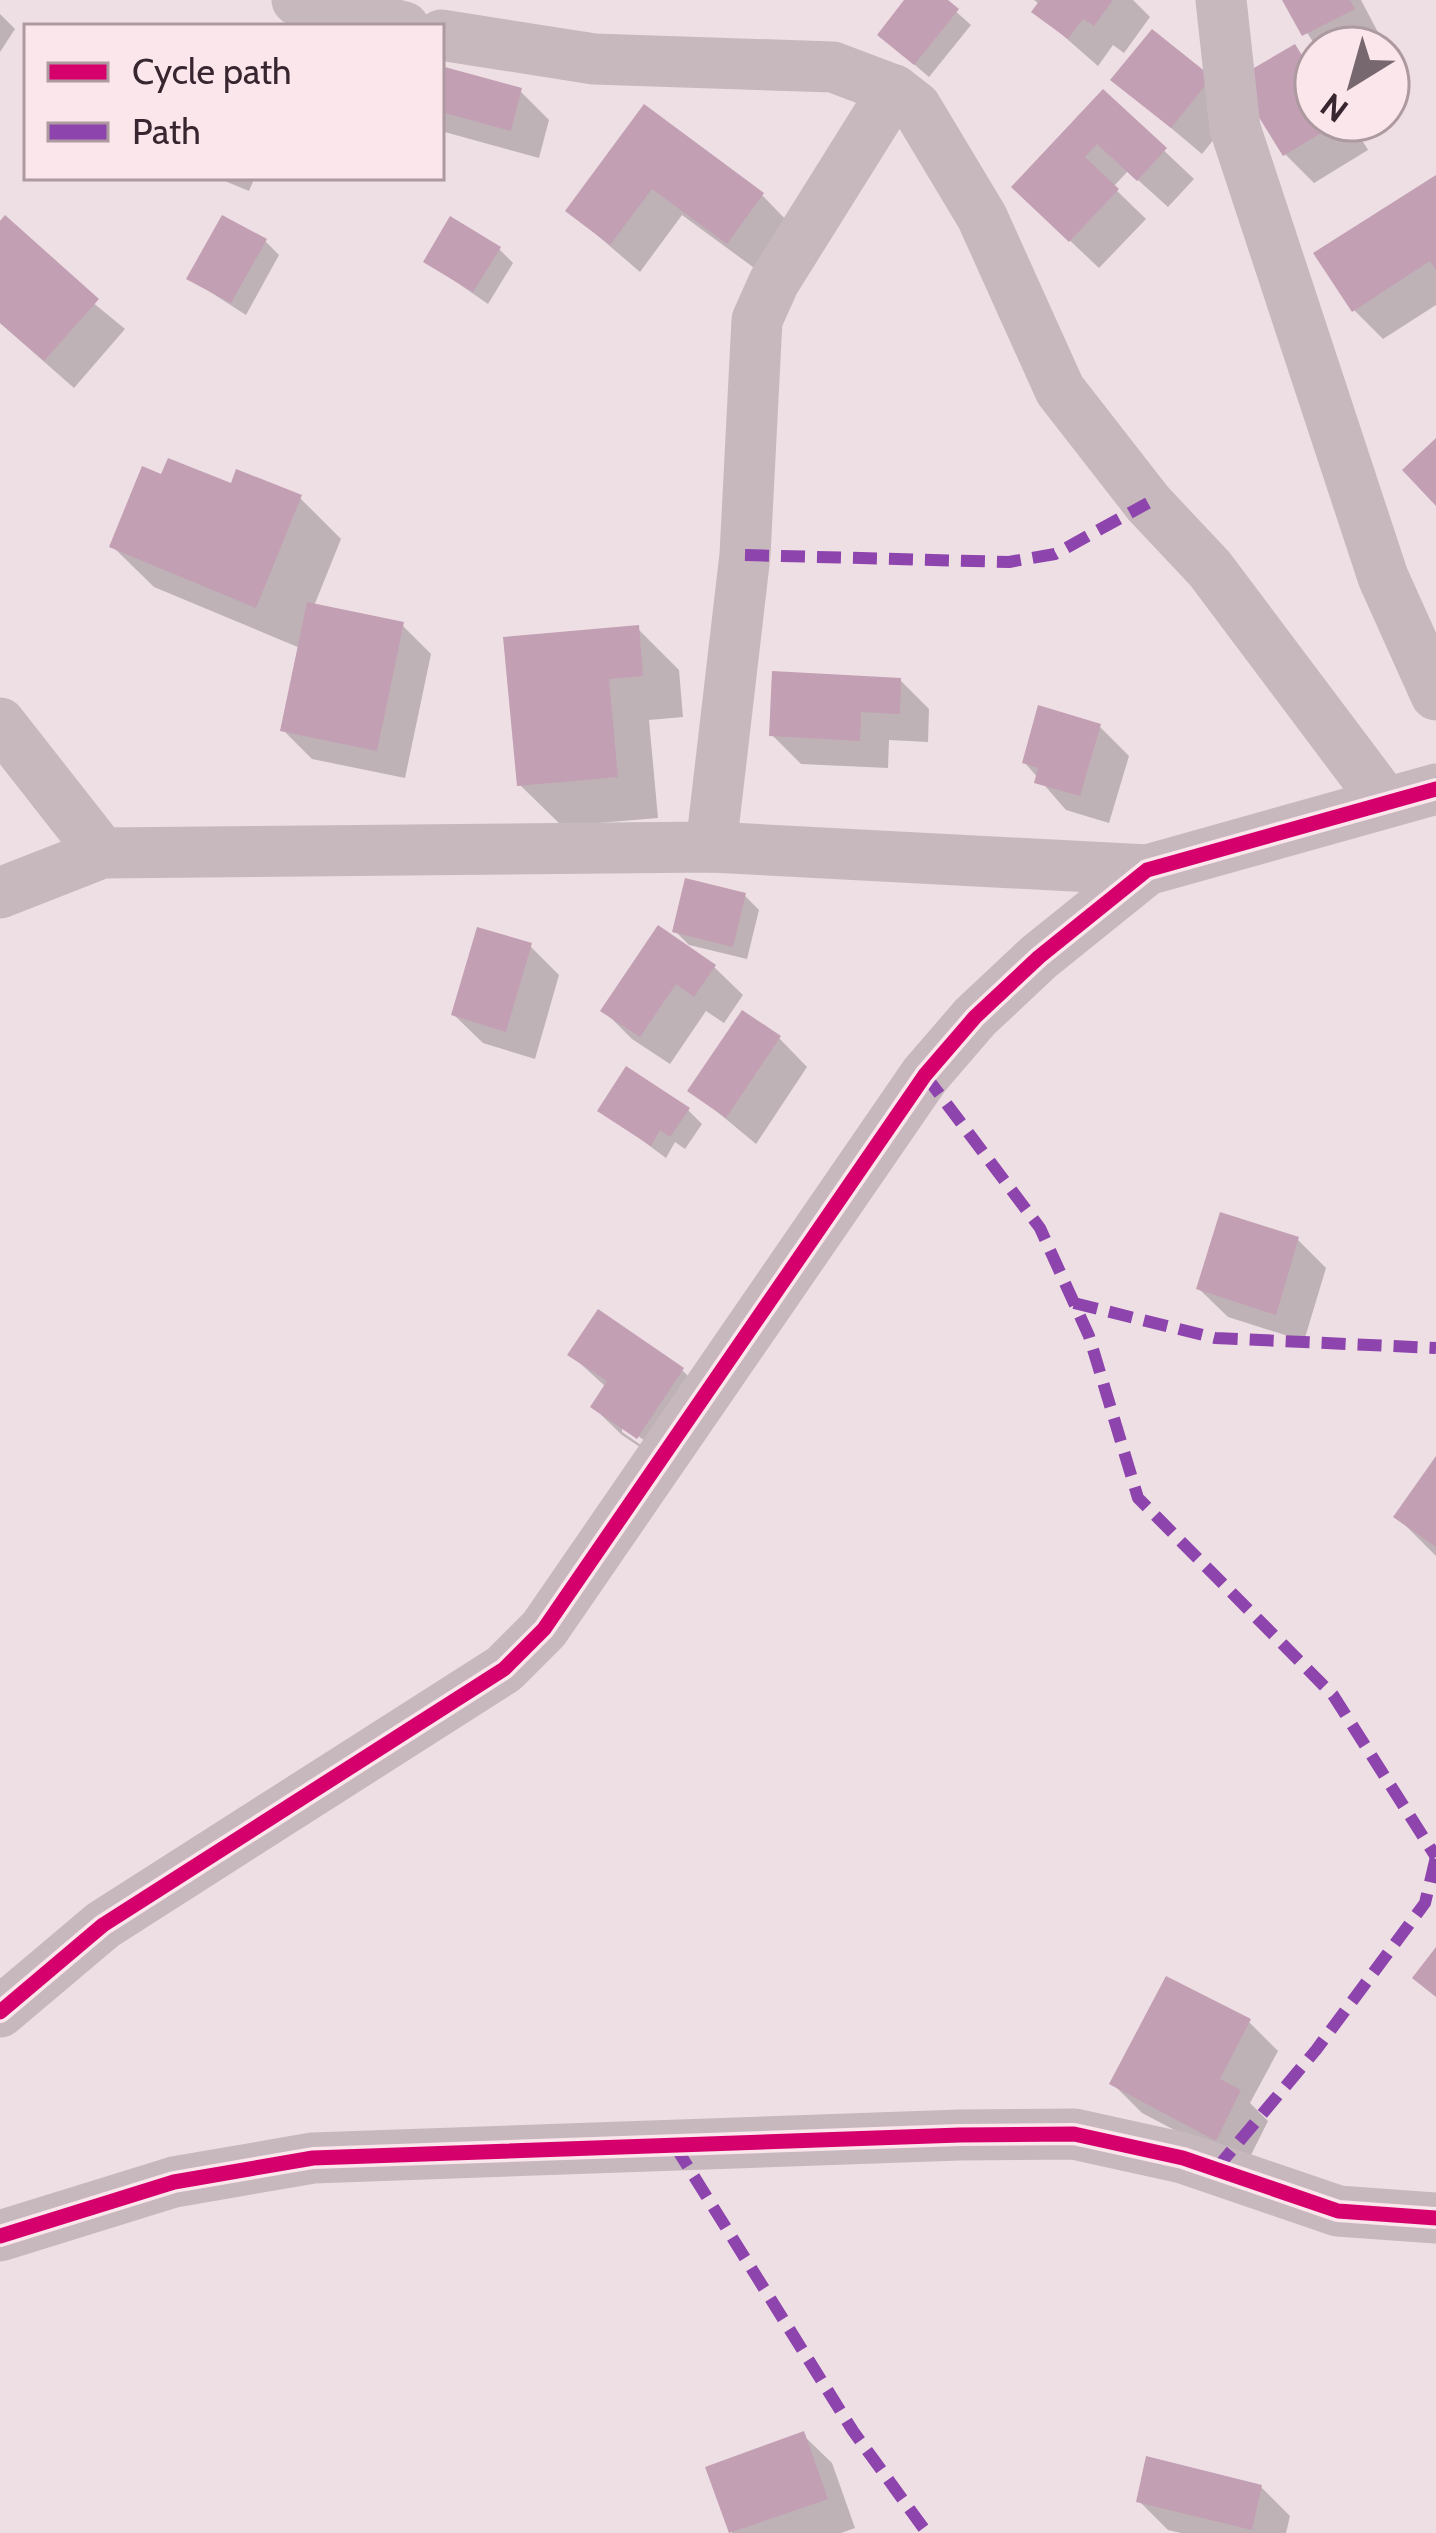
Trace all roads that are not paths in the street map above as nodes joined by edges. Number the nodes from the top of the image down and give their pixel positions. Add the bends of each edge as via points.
1 (297, 0) edge
2 (1221, 0) edge
3 (392, 24) edge
4 (444, 35) edge
5 (894, 90) junction
6 (1436, 695) edge
7 (0, 723) edge
8 (1436, 789) edge
9 (1385, 802) junction
10 (711, 847) junction
11 (102, 853) junction
12 (1147, 870) junction
13 (0, 893) edge
14 (0, 2012) edge
15 (1436, 2218) edge
16 (0, 2236) edge

1 - 3 street
2 - 6 street via 1235,128 1383,577
4 - 5 street via 594,59 832,67
5 - 9 street via 944,148 1060,390 1210,569
5 - 10 street via 757,320 745,555
7 - 11 street
8 - 9 street
9 - 12 street
10 - 11 street
10 - 12 street
11 - 13 street
12 - 14 street via 1039,957 925,1075 504,1669 103,1925
15 - 16 street via 1339,2211 1183,2158 1074,2134 983,2135 313,2158 174,2182

